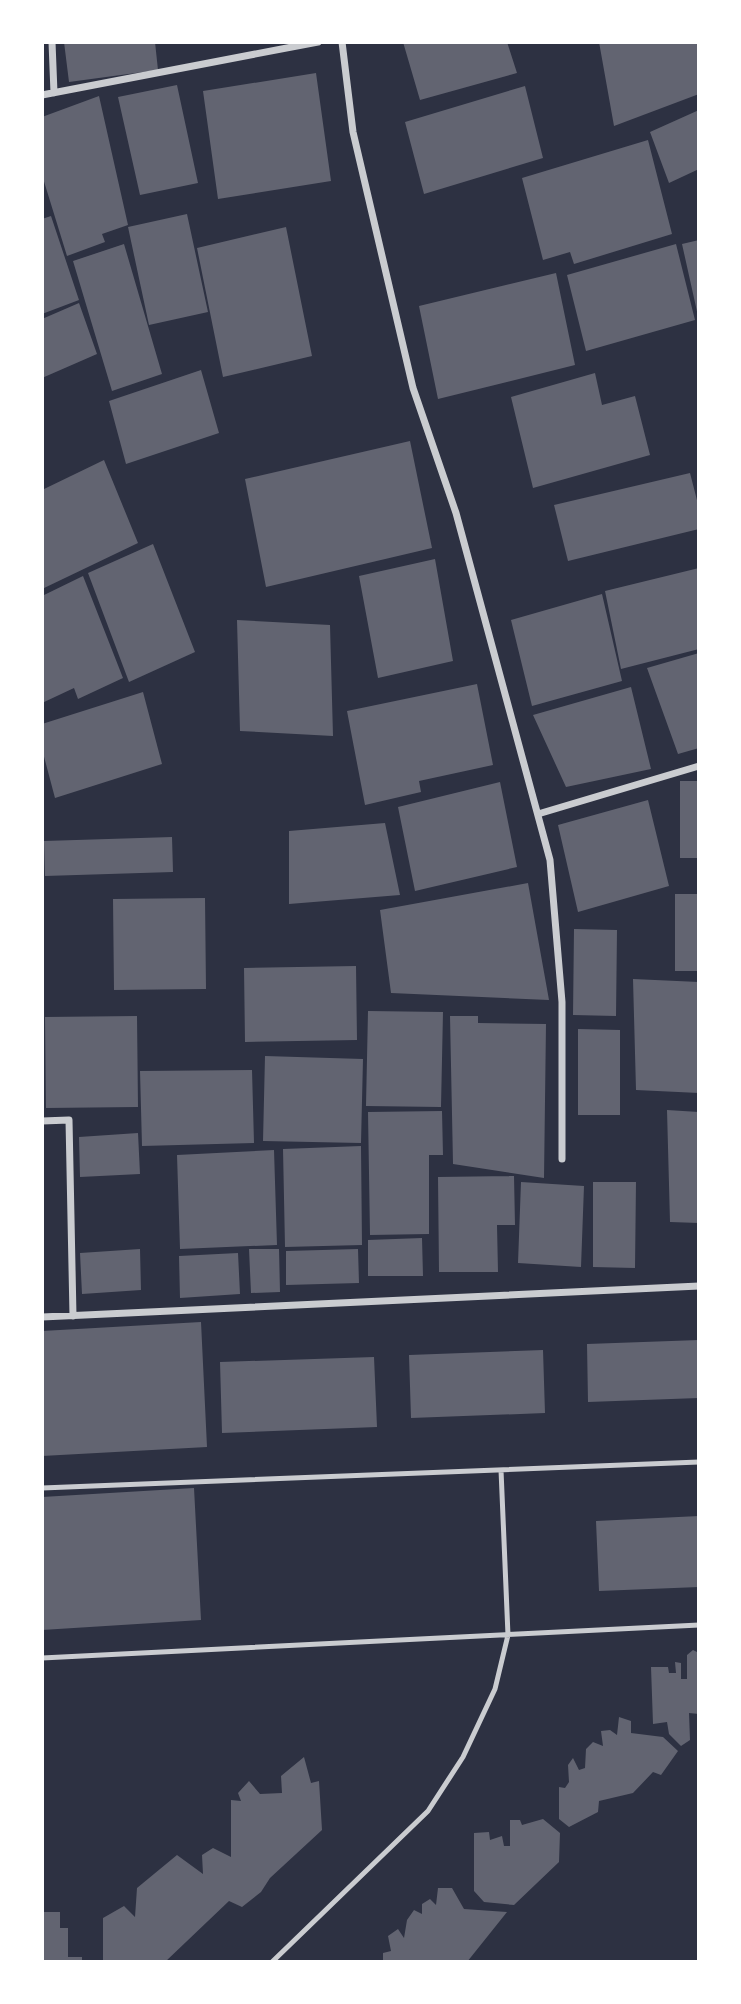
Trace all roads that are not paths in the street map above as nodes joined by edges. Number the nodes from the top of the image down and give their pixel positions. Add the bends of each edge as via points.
1 (52, 42) edge
2 (317, 42) edge
3 (342, 42) edge
4 (54, 93) junction
5 (42, 95) edge
6 (699, 766) edge
7 (538, 814) junction
8 (42, 1121) edge
9 (562, 1159) dead end
10 (699, 1286) edge
11 (73, 1316) junction
12 (42, 1317) edge
13 (699, 1462) edge
14 (501, 1470) junction
15 (42, 1488) edge
16 (699, 1625) edge
17 (508, 1635) junction
18 (42, 1658) edge
19 (272, 1962) edge

1 - 4 street
2 - 4 street
3 - 7 street via 352,132 414,388 456,513
4 - 5 street
6 - 7 street
7 - 9 street via 550,860 562,1002
8 - 11 street via 69,1120
10 - 11 street
11 - 12 street
13 - 14 lane
14 - 15 lane
14 - 17 lane
16 - 17 lane
17 - 18 lane
17 - 19 lane via 495,1689 463,1756 428,1811

